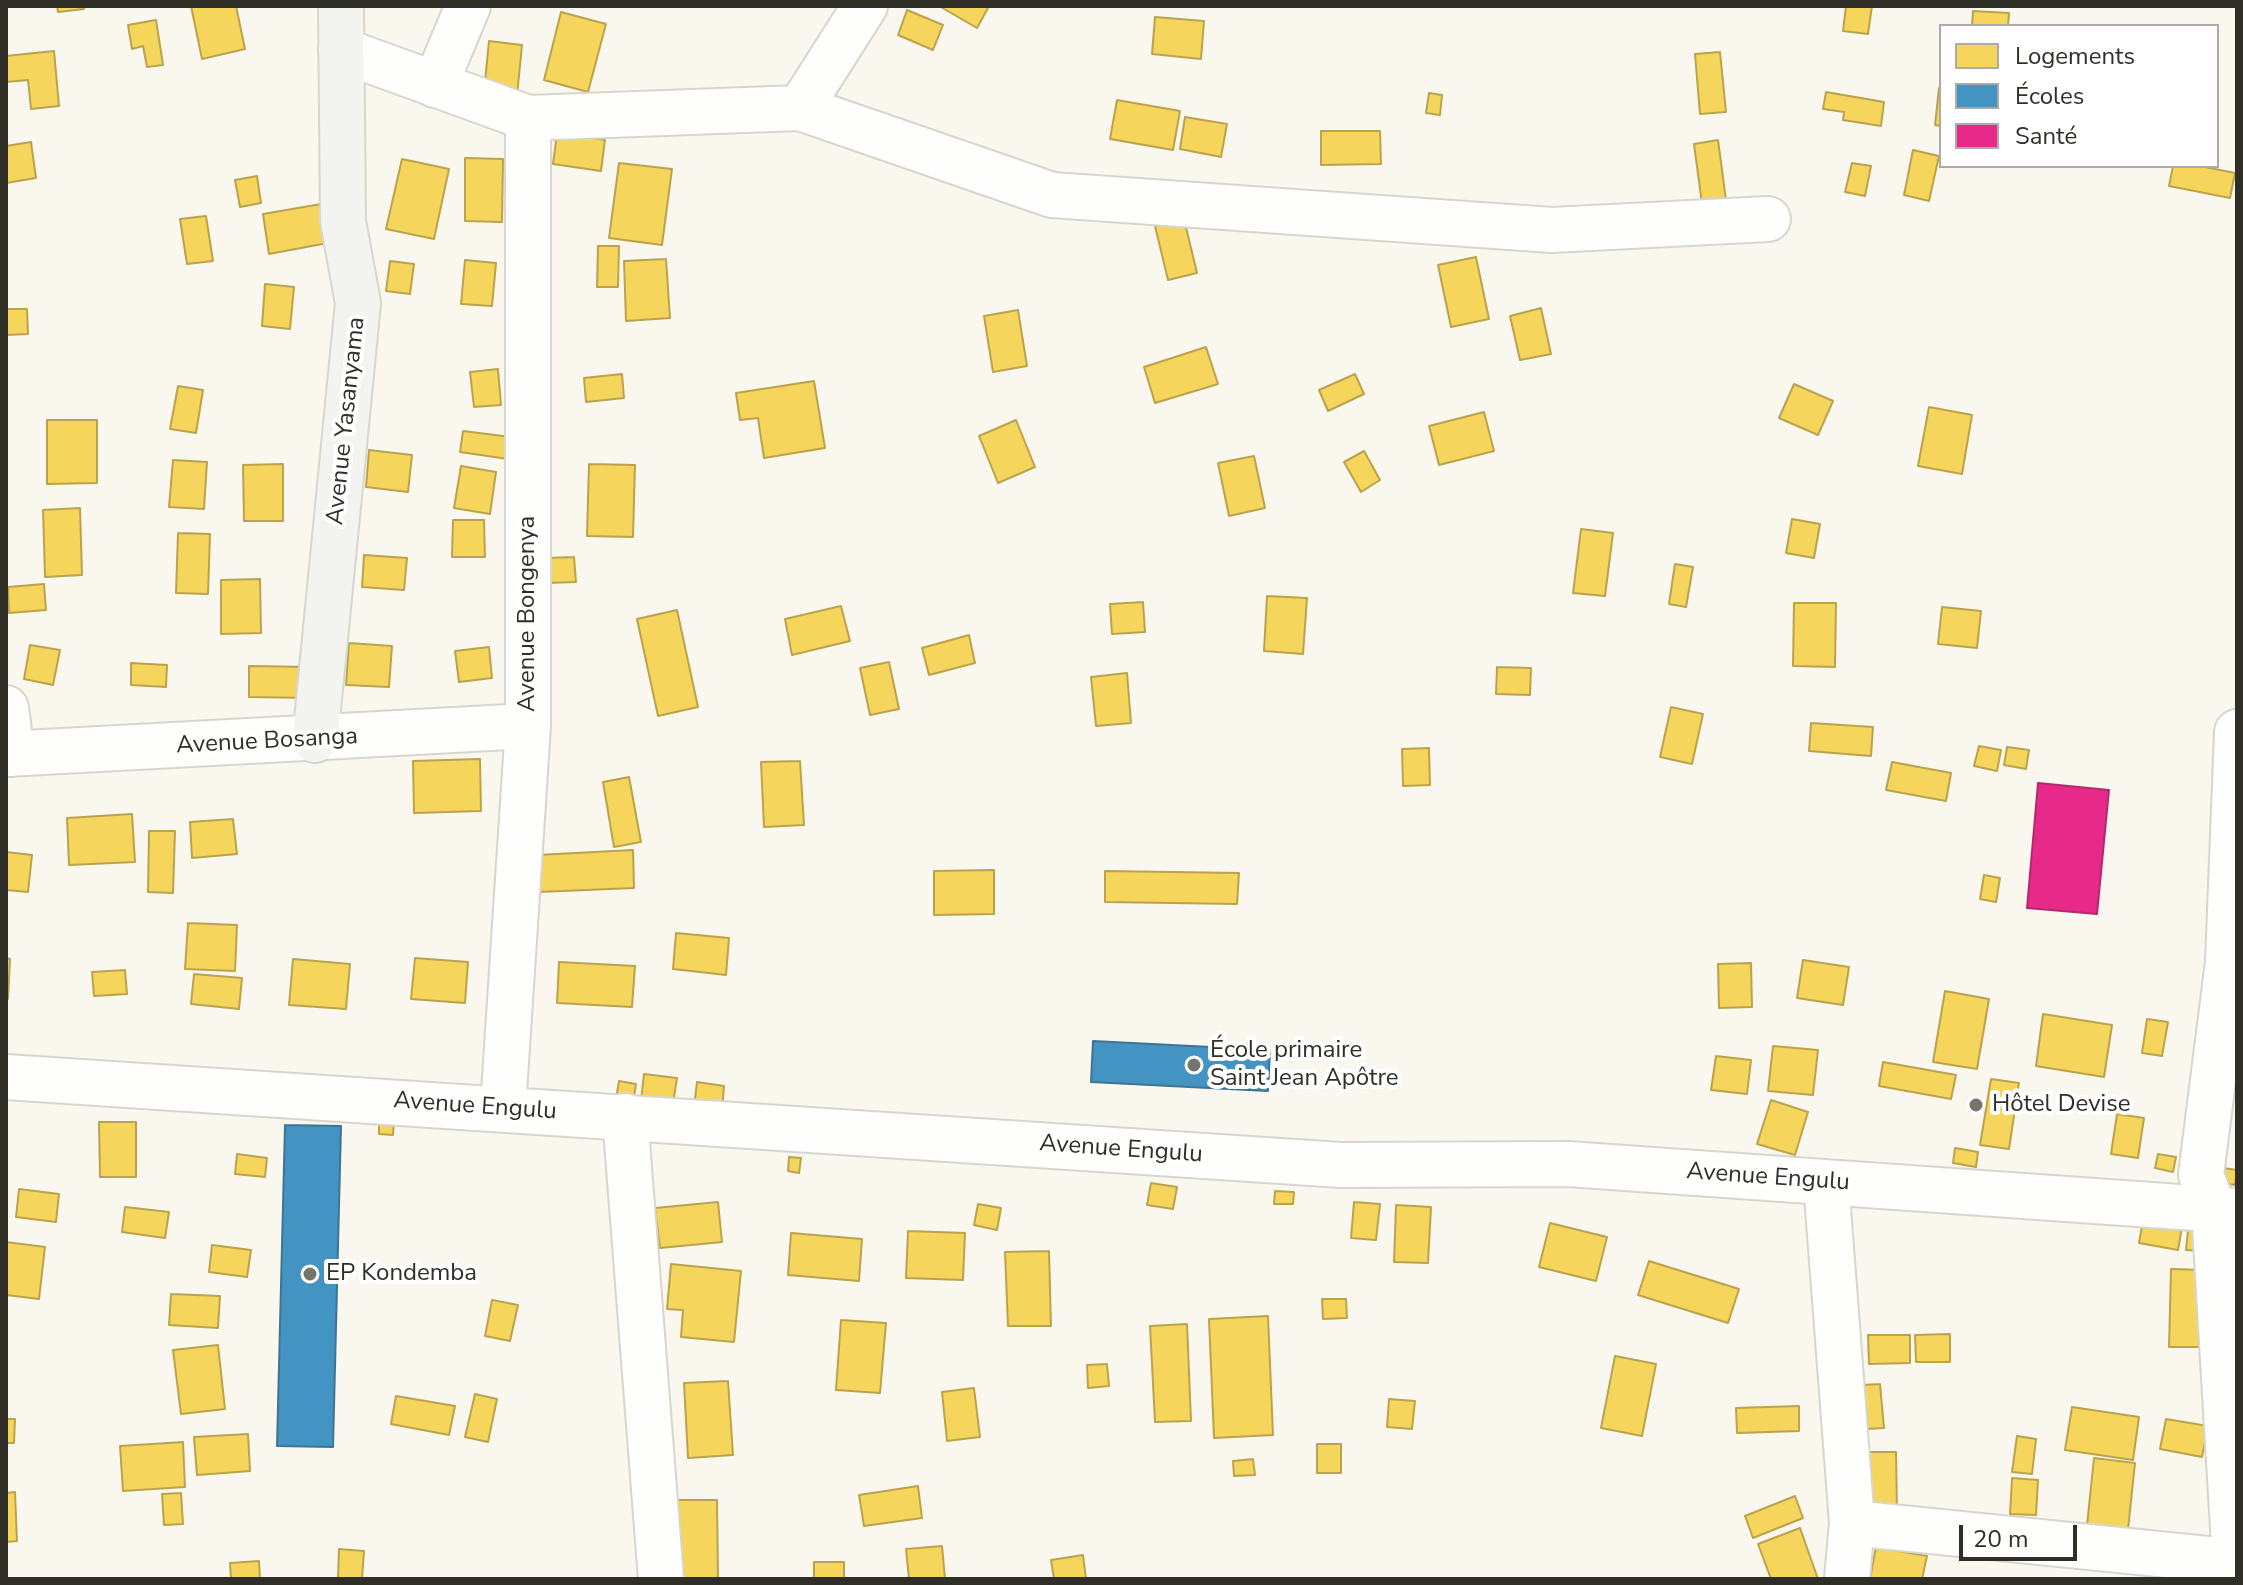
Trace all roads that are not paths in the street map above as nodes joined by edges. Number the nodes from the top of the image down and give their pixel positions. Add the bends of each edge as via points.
1 (341, 6) edge
2 (468, 6) edge
3 (865, 6) edge
4 (341, 50) junction
5 (435, 85) junction
6 (800, 108) junction
7 (528, 118) junction
8 (1768, 219) dead end
9 (6, 708) edge
10 (528, 726) junction
11 (2237, 732) edge
12 (315, 740) junction
13 (9, 754) edge
14 (6, 1077) edge
15 (503, 1108) junction
16 (625, 1116) junction
17 (1826, 1182) junction
18 (2225, 1210) edge
19 (1852, 1523) junction
20 (2235, 1567) edge
21 (661, 1579) edge
22 (1847, 1579) edge

1 - 4 street, Avenue Yasanyama
2 - 5 street
3 - 6 street
4 - 5 street
4 - 12 street, Avenue Yasanyama via 343,221 358,303
5 - 7 street
6 - 7 street
6 - 8 street via 1052,195 1552,230
7 - 10 street, Avenue Bongenya
9 - 13 street
10 - 12 street, Avenue Bosanga
10 - 15 street, Avenue Bongenya
11 - 18 street via 2228,962 2201,1175
12 - 13 street, Avenue Bosanga
14 - 15 street, Avenue Engulu
15 - 16 street, Avenue Engulu
16 - 17 street, Avenue Engulu via 1341,1165 1568,1164
16 - 21 street
17 - 18 street, Avenue Engulu
17 - 19 street
18 - 20 street
19 - 20 street
19 - 22 street

